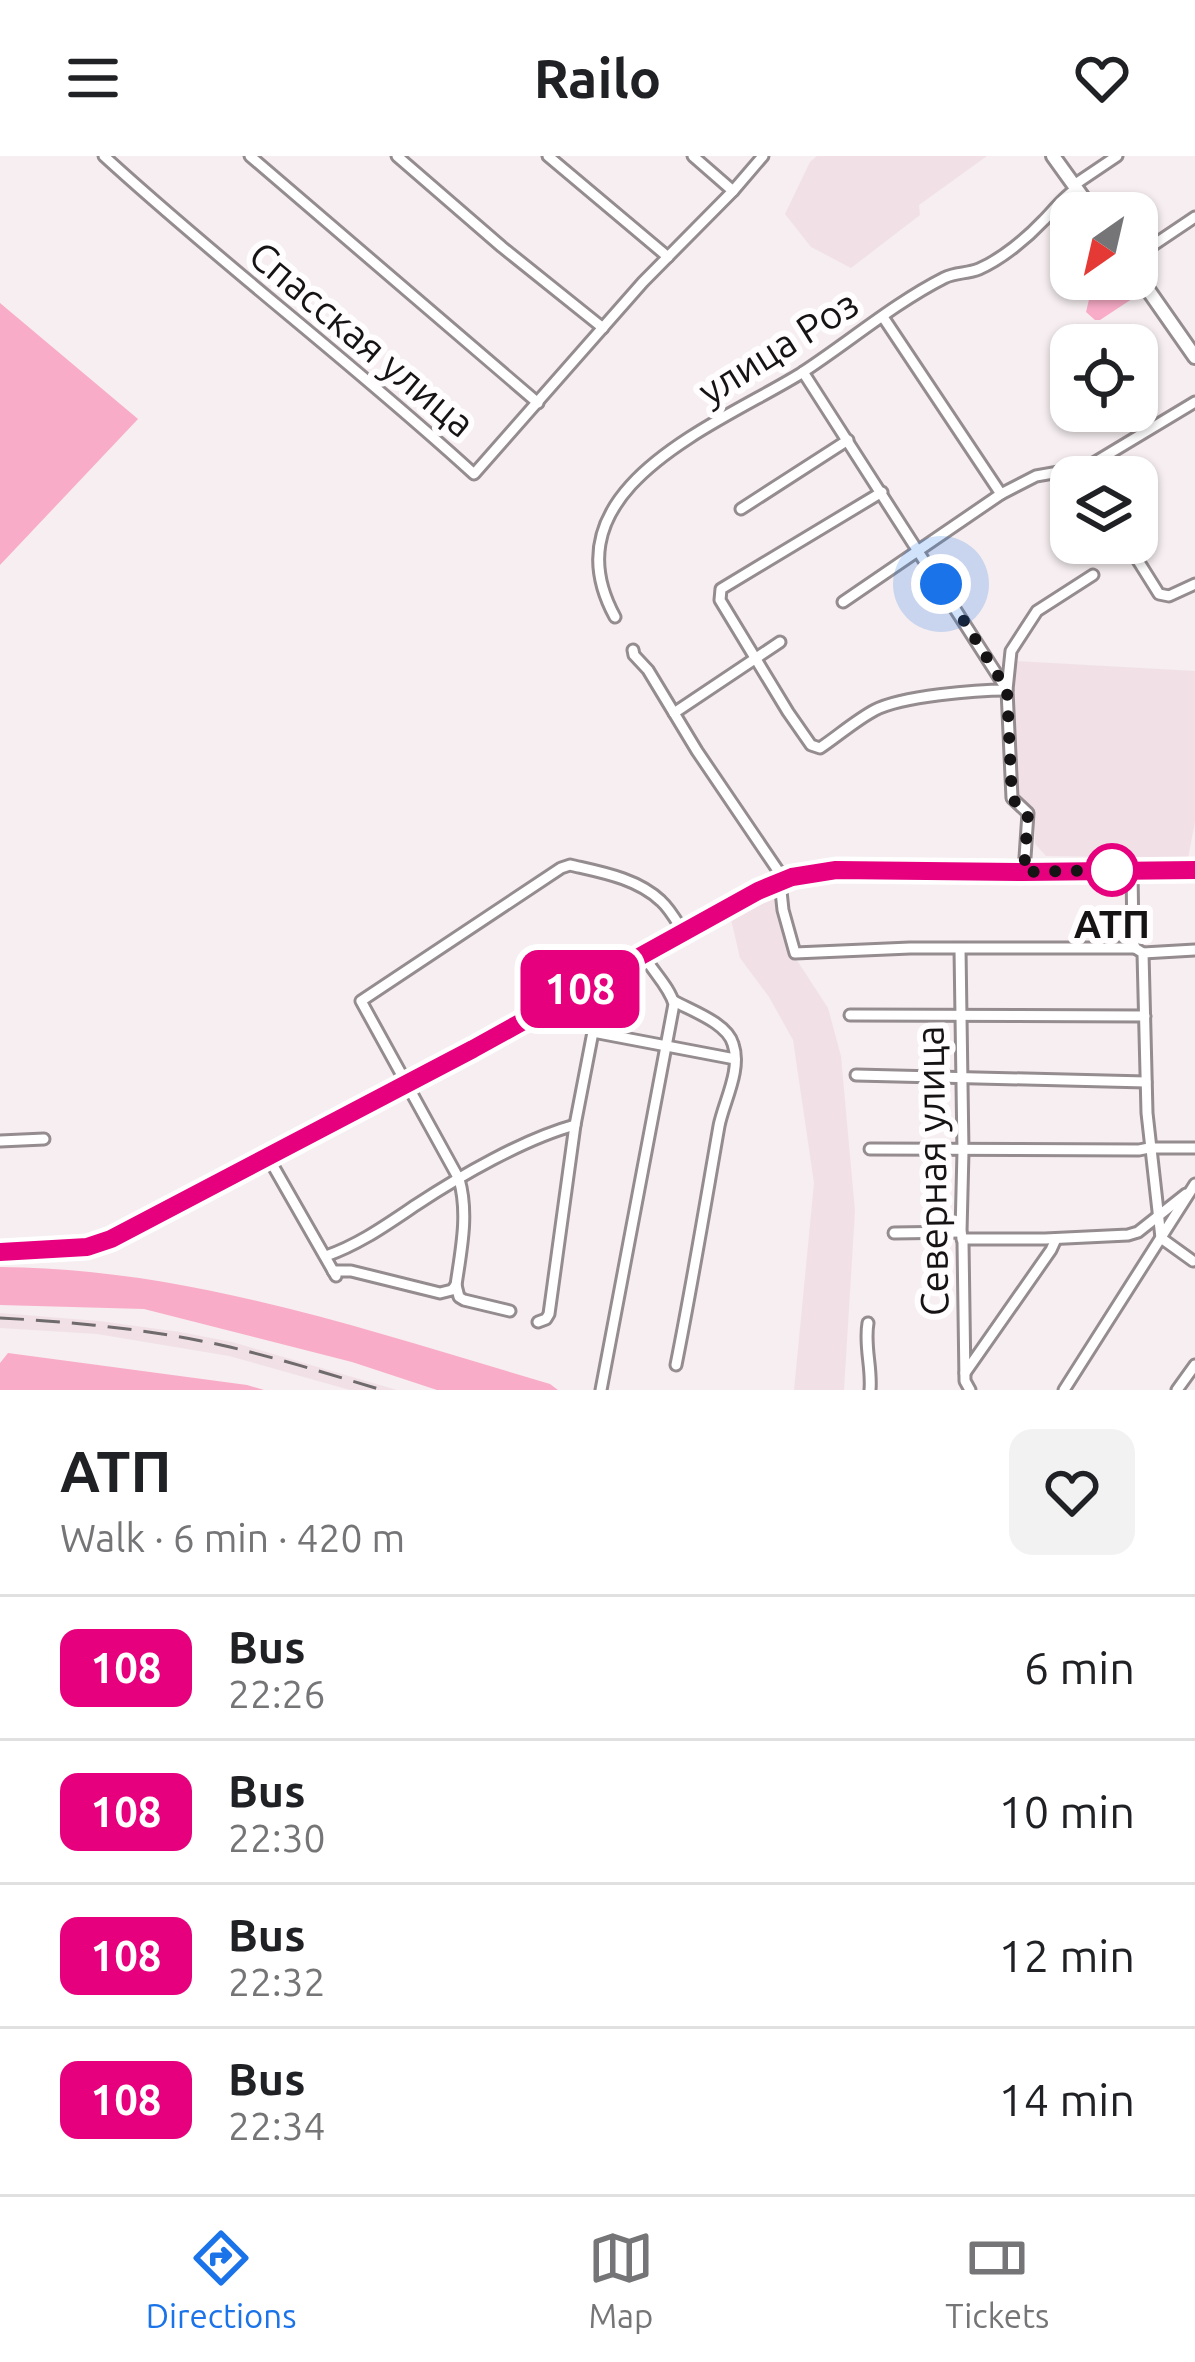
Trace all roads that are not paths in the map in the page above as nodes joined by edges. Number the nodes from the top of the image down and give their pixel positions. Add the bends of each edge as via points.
1 (104, 156) edge
2 (250, 156) edge
3 (397, 156) edge
4 (548, 156) edge
5 (693, 156) edge
6 (763, 156) edge
7 (1053, 156) edge
8 (1117, 156) edge
9 (1075, 187) junction
10 (733, 191) junction
11 (1079, 192) edge
12 (1195, 217) edge
13 (1158, 242) edge
14 (668, 256) junction
15 (1155, 300) edge
16 (883, 317) junction
17 (603, 328) junction
18 (1195, 357) edge
19 (803, 372) junction
20 (1195, 402) edge
21 (538, 403) junction
22 (848, 440) junction
23 (1112, 456) edge
24 (1050, 475) edge
25 (881, 492) junction
26 (1000, 494) junction
27 (741, 509) dead end
28 (919, 549) junction
29 (1141, 564) edge
30 (1093, 574) dead end
31 (1195, 584) edge
32 (843, 602) dead end
33 (614, 616) dead end
34 (780, 642) dead end
35 (633, 650) dead end
36 (755, 658) junction
37 (1007, 690) junction
38 (674, 713) junction
39 (1132, 870) junction
40 (1195, 870) edge
41 (1024, 872) junction
42 (780, 881) junction
43 (684, 933) junction
44 (960, 949) junction
45 (1139, 950) junction
46 (1195, 950) edge
47 (644, 954) junction
48 (623, 965) junction
49 (673, 1001) junction
50 (850, 1015) dead end
51 (959, 1015) junction
52 (1145, 1016) junction
53 (593, 1032) junction
54 (665, 1046) junction
55 (735, 1059) junction
56 (856, 1075) dead end
57 (960, 1079) junction
58 (1146, 1082) junction
59 (407, 1085) junction
60 (575, 1125) junction
61 (44, 1139) dead end
62 (0, 1141) edge
63 (1149, 1148) junction
64 (1195, 1148) edge
65 (870, 1149) dead end
66 (963, 1151) junction
67 (268, 1157) junction
68 (459, 1179) junction
69 (1193, 1187) edge
70 (1160, 1214) junction
71 (895, 1233) dead end
72 (962, 1235) junction
73 (1161, 1238) junction
74 (1056, 1239) junction
75 (0, 1252) edge
76 (326, 1256) junction
77 (1193, 1261) edge
78 (456, 1286) junction
79 (510, 1310) dead end
80 (538, 1322) dead end
81 (868, 1323) dead end
82 (676, 1365) dead end
83 (1195, 1365) edge
84 (967, 1381) edge
85 (601, 1390) edge
86 (870, 1390) edge
87 (950, 1390) edge
88 (1064, 1390) edge
89 (1177, 1390) edge

1 - 21 street, Спасская улица via 474,473
2 - 21 street
3 - 17 street
4 - 14 street
5 - 10 street
6 - 10 street, Спасская улица
7 - 9 main road
8 - 9 street, улица Роз
9 - 11 main road
9 - 16 street, улица Роз via 1003,255 939,281
10 - 14 street, Спасская улица
12 - 13 street
14 - 17 street, Спасская улица
15 - 18 main road
16 - 19 street, улица Роз
16 - 26 street
17 - 21 street, Спасская улица
19 - 22 street
19 - 33 street, улица Роз via 669,449 638,477 597,554
20 - 23 street
22 - 25 street
22 - 27 street
24 - 26 street
25 - 28 street
25 - 36 street via 721,589
26 - 28 street
28 - 32 street
28 - 37 street
29 - 31 street via 1160,594
30 - 37 street via 1037,610 1011,651
34 - 36 street
35 - 38 street
36 - 37 street via 820,748 900,701
36 - 38 street
37 - 41 street via 1012,799 1028,813
38 - 42 street
39 - 40 street
39 - 41 street
39 - 45 street
41 - 42 street via 836,870
42 - 43 street
42 - 44 street via 795,953
43 - 47 street
43 - 59 street via 645,889 561,868 361,1000
44 - 45 street
44 - 51 street, Северная улица
45 - 46 street
45 - 52 street
47 - 48 street
47 - 49 street
48 - 53 street
48 - 59 street
49 - 54 street
49 - 55 street via 723,1030
50 - 51 street
51 - 52 street
51 - 57 street, Северная улица
52 - 58 street
53 - 54 street
53 - 60 street
54 - 55 street
54 - 85 street
55 - 82 street
56 - 57 street
57 - 58 street
57 - 66 street, Северная улица
58 - 63 street
59 - 67 street
59 - 68 street
60 - 68 street
60 - 80 street via 549,1314
61 - 62 street
63 - 64 street
63 - 66 street
63 - 70 street
65 - 66 street
66 - 72 street, Северная улица
67 - 75 street via 111,1239
67 - 76 street
68 - 76 street via 390,1226
68 - 78 street via 464,1226
69 - 70 street
69 - 73 street
70 - 73 street
70 - 74 street via 1138,1232
71 - 72 street
72 - 74 street
72 - 84 street, Северная улица
73 - 77 street
73 - 88 street
74 - 84 street
76 - 78 street via 334,1274 440,1293
78 - 79 street via 464,1300
81 - 86 street
83 - 89 street
84 - 87 street

